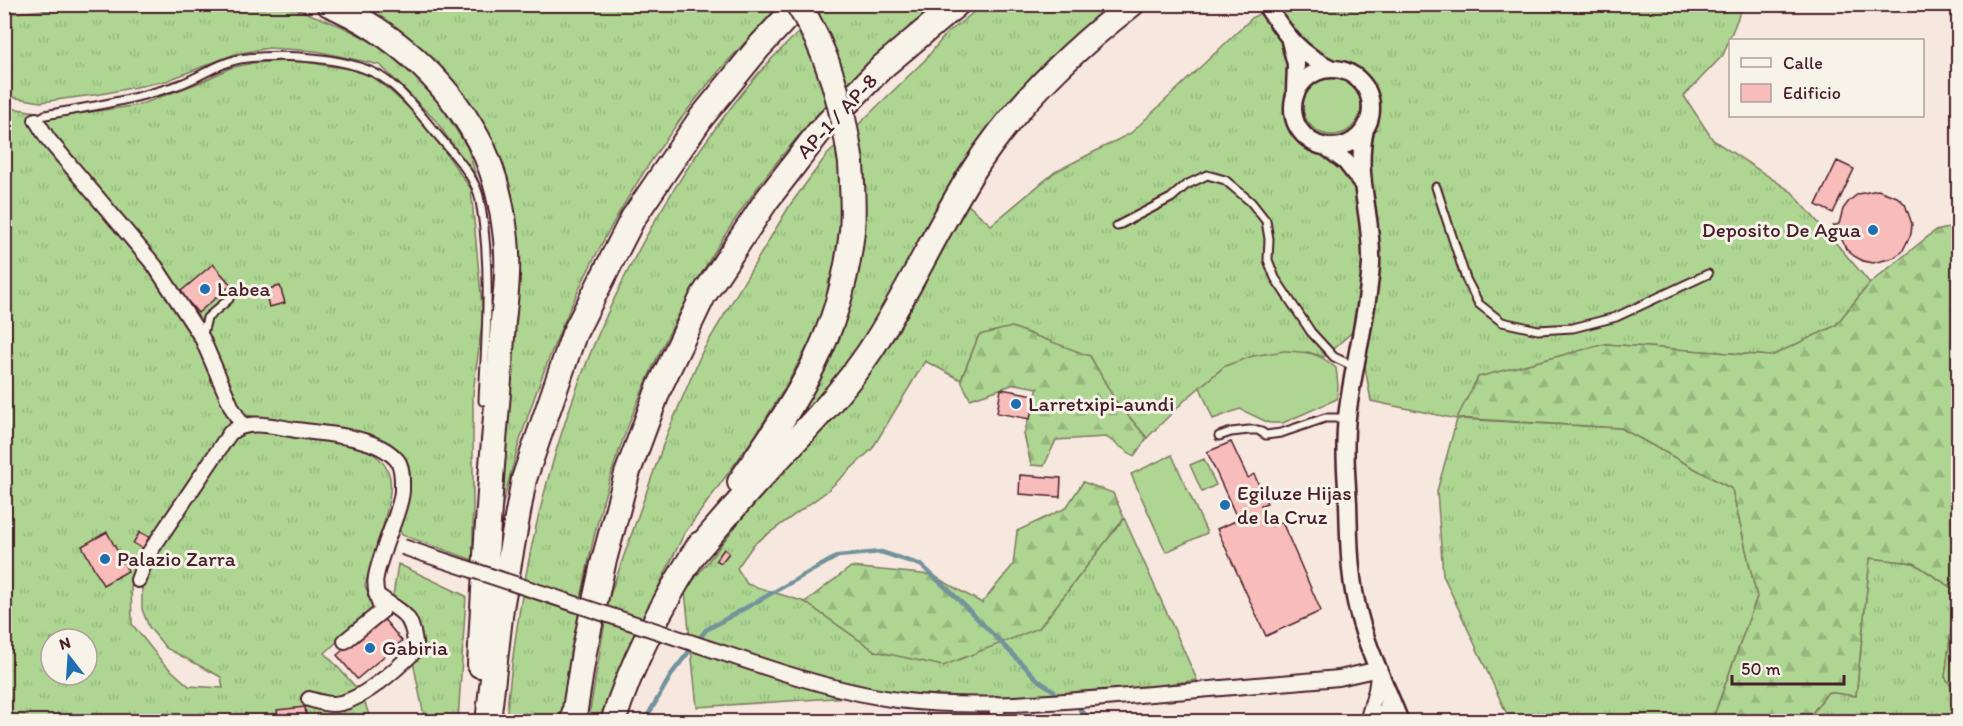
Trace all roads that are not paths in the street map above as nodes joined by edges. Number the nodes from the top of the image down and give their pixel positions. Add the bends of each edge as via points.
1 (329, 4) edge
2 (799, 4) edge
3 (957, 4) edge
4 (1132, 4) edge
5 (1265, 4) edge
6 (1289, 40) junction
7 (1330, 68) junction
8 (1294, 97) junction
9 (36, 120) joint
10 (1365, 129) junction
11 (1325, 146) junction
12 (1362, 183) junction
13 (1436, 187) dead end
14 (1117, 225) dead end
15 (1708, 274) dead end
16 (229, 299) dead end
17 (202, 338) junction
18 (1355, 367) junction
19 (483, 400) dead end
20 (1347, 418) junction
21 (242, 425) junction
22 (1219, 436) dead end
23 (386, 542) junction
24 (692, 556) junction
25 (138, 580) dead end
26 (374, 592) junction
27 (345, 641) dead end
28 (1379, 669) junction
29 (1388, 691) junction
30 (309, 699) dead end
31 (996, 704) junction
32 (489, 718) edge
33 (573, 722) edge
34 (613, 722) edge
35 (998, 722) edge
36 (1367, 722) edge
37 (1376, 722) edge
38 (1400, 722) edge

1 - 32 highway via 383,33 441,86 484,152 499,196 506,241 506,283 479,677
2 - 24 highway, bridge via 838,93 851,163 852,231 839,306 811,372
2 - 32 highway via 714,101 633,218 574,334 524,479 501,608
3 - 33 highway, AP-1 / AP-8 via 882,67 840,109 793,165 703,296 659,388 627,474 603,564
4 - 24 highway via 1063,62 998,135 972,172 869,351 816,417
5 - 6 street
6 - 7 street
6 - 8 street via 1296,64
7 - 8 street via 1307,77
7 - 10 street via 1353,74 1369,93 1370,117
8 - 11 street via 1294,121 1300,131 1308,140
9 - 17 street via 155,266
9 - 19 lane via 134,98 238,60 271,56 339,62 386,80 449,149 476,186 480,199 487,316
10 - 11 street via 1351,143
10 - 12 street
11 - 12 street via 1346,162
12 - 18 street via 1371,261
13 - 15 lane via 1466,279 1479,304 1502,322 1538,330 1573,328 1616,317
14 - 18 lane via 1207,176 1224,180 1251,202 1266,221 1268,260 1275,278 1311,332 1334,357
16 - 17 lane via 207,318
17 - 21 street
18 - 20 street
20 - 22 lane via 1325,418 1274,434 1240,430
20 - 28 street via 1352,575 1363,628
21 - 23 street via 352,438 379,447 397,460 402,494
21 - 25 street via 230,433 147,556
23 - 26 street
23 - 31 street, bridge via 855,693 947,704
24 - 34 highway via 640,649
26 - 27 street via 382,610
26 - 30 street via 406,614 416,650 369,690 334,704
28 - 29 street
28 - 31 street via 1339,678
28 - 36 street
29 - 37 street via 1389,702
29 - 38 street
31 - 35 street

